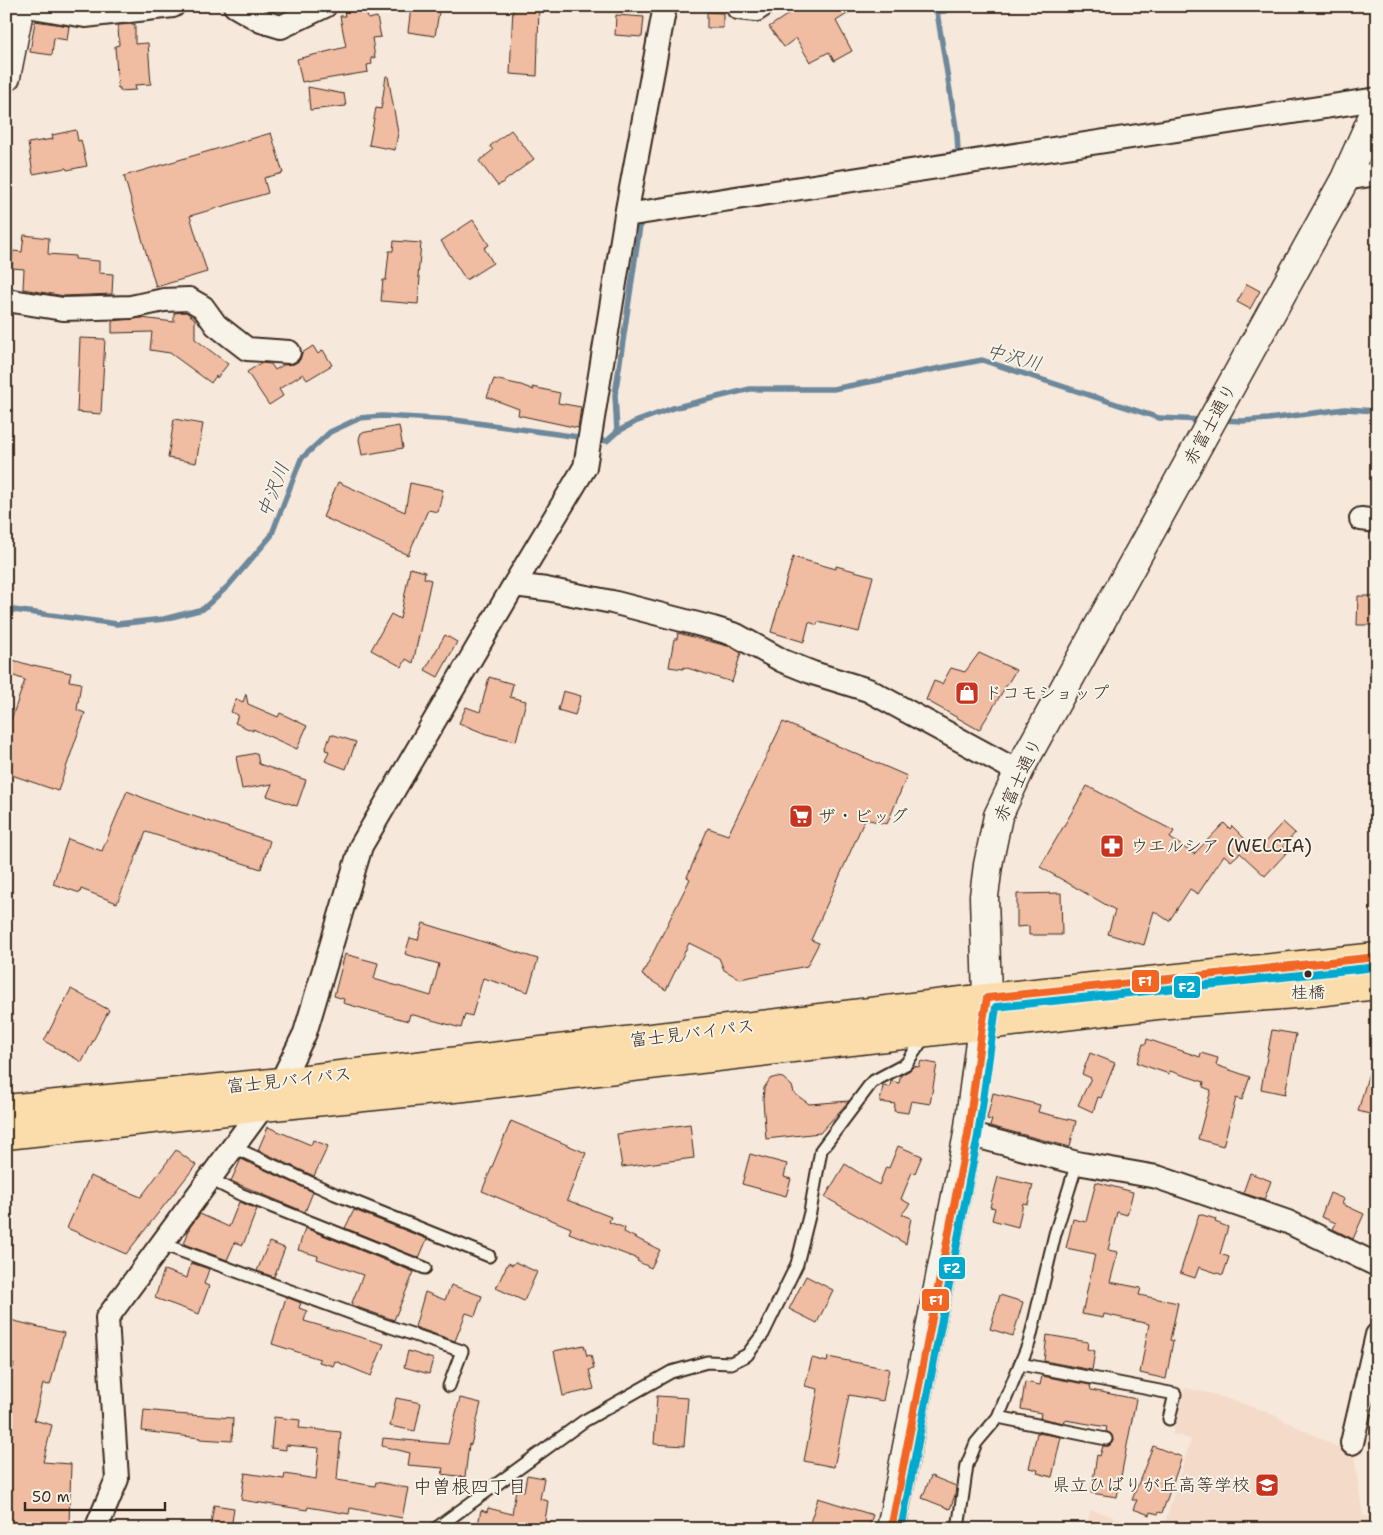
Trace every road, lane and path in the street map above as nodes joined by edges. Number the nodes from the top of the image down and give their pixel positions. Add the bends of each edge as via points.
1 (20, 6) edge
2 (27, 6) edge
3 (173, 6) edge
4 (236, 6) edge
5 (326, 6) edge
6 (664, 6) edge
7 (736, 6) edge
8 (762, 6) edge
9 (6, 77) edge
10 (1377, 99) edge
11 (1377, 107) edge
12 (1377, 174) edge
13 (1345, 179) junction
14 (626, 215) junction
15 (6, 300) edge
16 (289, 352) dead end
17 (514, 585) junction
18 (1019, 772) junction
19 (1377, 957) edge
20 (1377, 985) edge
21 (987, 998) junction
22 (982, 1026) junction
23 (928, 1032) junction
24 (281, 1082) junction
25 (263, 1107) junction
26 (6, 1109) edge
27 (968, 1134) junction
28 (6, 1135) edge
29 (233, 1147) junction
30 (1077, 1163) junction
31 (210, 1179) junction
32 (162, 1244) junction
33 (488, 1256) dead end
34 (1377, 1265) edge
35 (425, 1268) dead end
36 (1377, 1335) edge
37 (1020, 1364) junction
38 (449, 1386) dead end
39 (998, 1417) junction
40 (1169, 1419) dead end
41 (1106, 1438) dead end
42 (1352, 1443) dead end
43 (96, 1529) edge
44 (435, 1529) edge
45 (891, 1529) edge
46 (958, 1529) edge

1 - 9 street
2 - 3 street via 85,16
4 - 5 street via 261,21 281,27
6 - 14 street
7 - 8 street via 756,10
10 - 14 street
11 - 13 street, 赤富士通り
12 - 13 street
13 - 18 street, 赤富士通り
14 - 17 street via 586,467
15 - 16 street via 63,309 131,307 189,299 203,307 216,325 247,349
17 - 18 street via 612,602 736,635 783,661 868,690
17 - 24 street via 361,846 305,1033
18 - 21 street, 赤富士通り via 998,816 988,864 984,896
19 - 21 highway, 富士見バイパス
20 - 22 highway, 富士見バイパス via 1158,1005
21 - 22 street, 赤富士通り
21 - 24 highway, 富士見バイパス
22 - 23 highway, 富士見バイパス
22 - 27 street, 赤富士通り
23 - 25 highway, 富士見バイパス via 464,1087
23 - 44 lane via 906,1064 872,1082 821,1150 797,1264 763,1334 747,1355 731,1363 707,1362 671,1372 584,1421
24 - 25 street
24 - 26 highway, 富士見バイパス
25 - 28 highway, 富士見バイパス
25 - 29 street
27 - 30 street
27 - 45 street, 赤富士通り
29 - 31 street
29 - 33 lane via 335,1194
30 - 34 street via 1157,1177 1288,1222
30 - 37 lane via 1055,1234 1029,1343
31 - 32 street
31 - 35 lane
32 - 38 lane via 462,1351
32 - 43 street via 107,1318 117,1479
36 - 42 street
37 - 39 lane
37 - 40 lane via 1174,1394
39 - 41 lane
39 - 46 lane via 976,1443 968,1465

